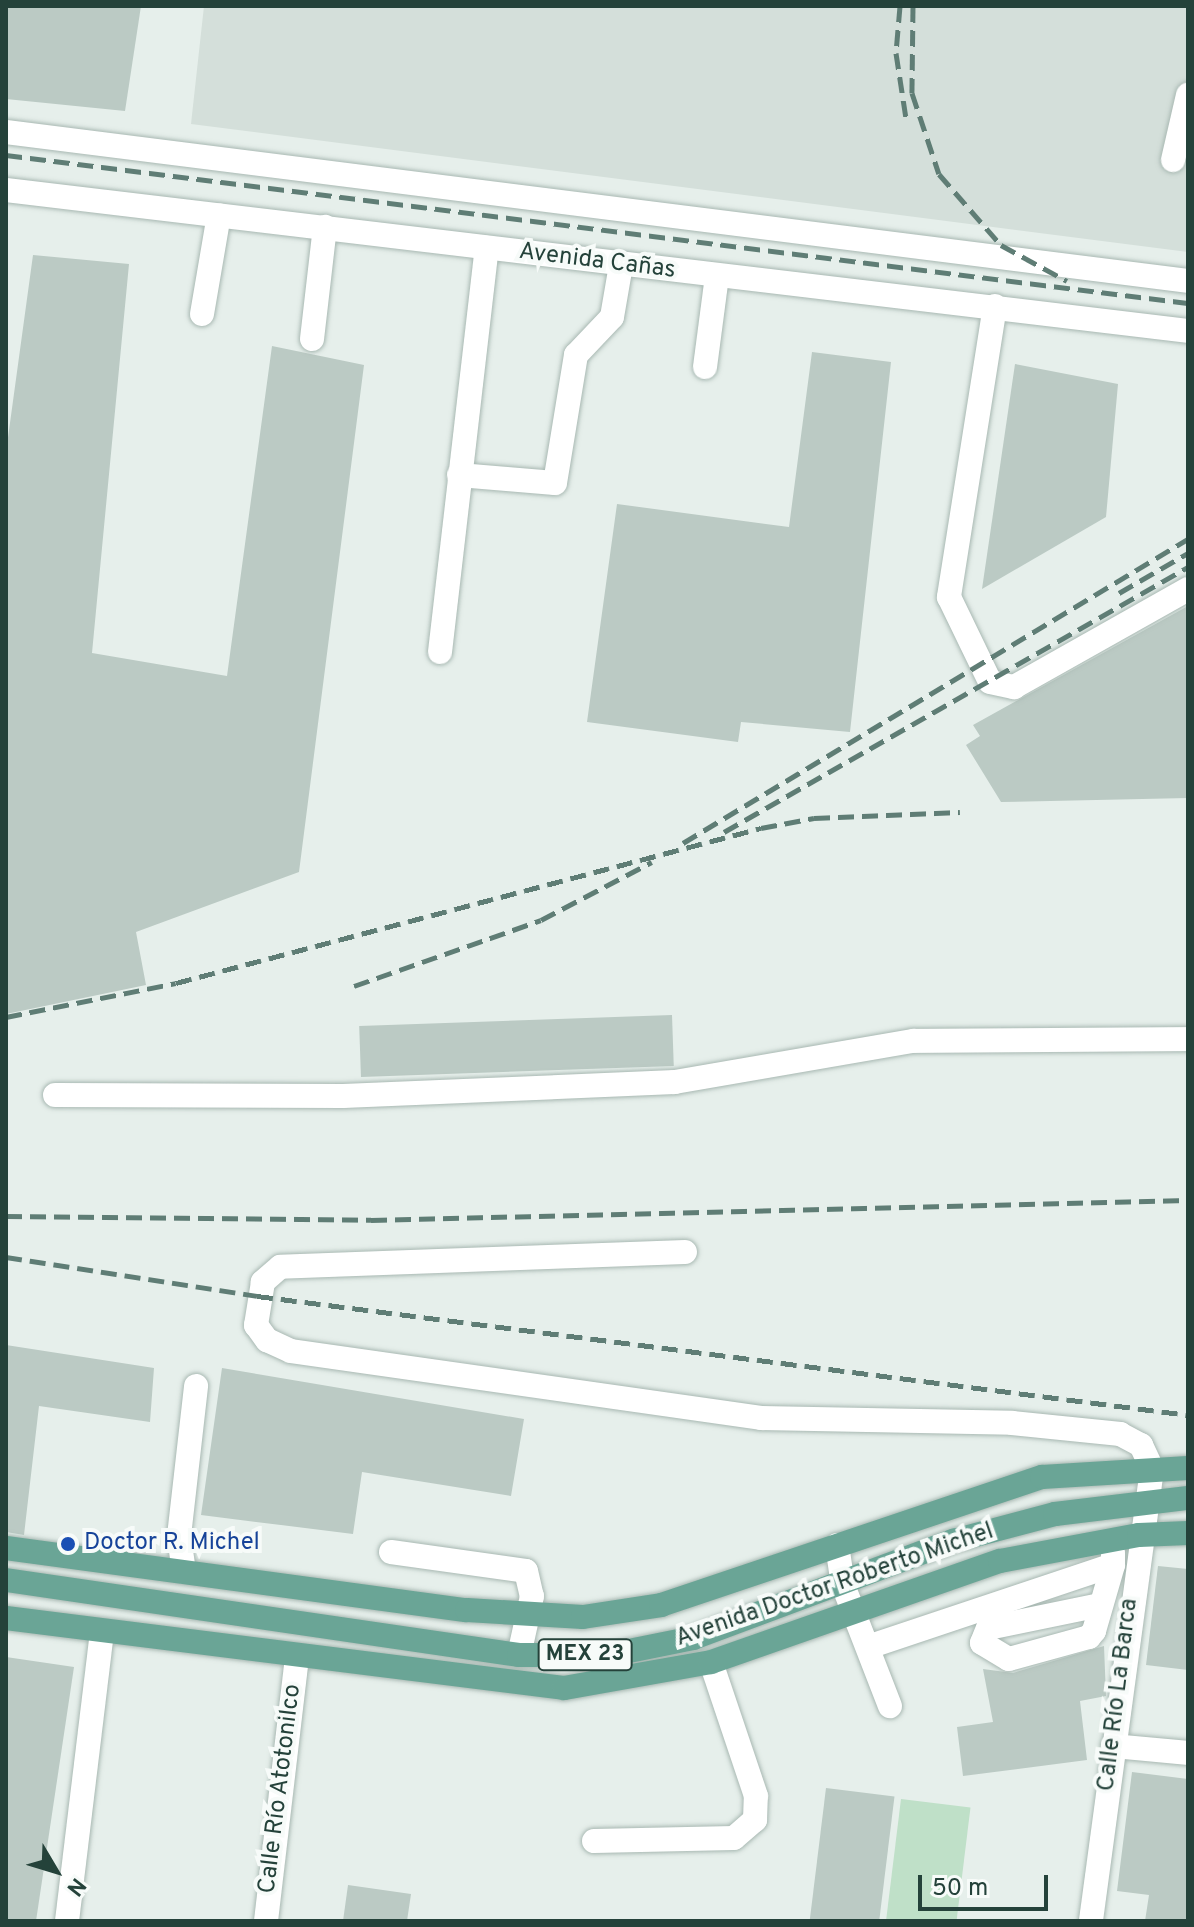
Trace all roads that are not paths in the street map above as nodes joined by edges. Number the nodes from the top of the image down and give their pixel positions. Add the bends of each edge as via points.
1 (1188, 95) edge
2 (6, 132) edge
3 (1173, 160) dead end
4 (6, 190) edge
5 (219, 215) junction
6 (325, 227) junction
7 (487, 248) junction
8 (621, 265) junction
9 (717, 276) junction
10 (1185, 281) edge
11 (995, 306) junction
12 (202, 314) dead end
13 (1188, 331) edge
14 (312, 339) dead end
15 (705, 367) dead end
16 (459, 475) junction
17 (1188, 589) edge
18 (440, 652) dead end
19 (1188, 1039) edge
20 (55, 1095) dead end
21 (685, 1252) dead end
22 (196, 1386) dead end
23 (1188, 1468) edge
24 (1152, 1469) junction
25 (1188, 1498) edge
26 (1145, 1501) junction
27 (1188, 1533) edge
28 (1139, 1535) junction
29 (1114, 1539) junction
30 (837, 1545) junction
31 (6, 1548) edge
32 (391, 1552) dead end
33 (1113, 1565) junction
34 (184, 1572) junction
35 (226, 1578) junction
36 (6, 1580) edge
37 (843, 1585) junction
38 (1100, 1605) dead end
39 (219, 1611) junction
40 (853, 1612) junction
41 (528, 1616) junction
42 (6, 1618) edge
43 (102, 1631) junction
44 (868, 1647) junction
45 (519, 1655) junction
46 (297, 1657) junction
47 (711, 1662) junction
48 (890, 1706) dead end
49 (1113, 1746) junction
50 (1188, 1753) edge
51 (594, 1841) dead end
52 (67, 1921) edge
53 (266, 1921) edge
54 (1091, 1921) edge

1 - 3 street
2 - 10 street
4 - 5 street, Avenida Cañas
5 - 6 street, Avenida Cañas
5 - 12 street
6 - 7 street, Avenida Cañas
6 - 14 street
7 - 8 street, Avenida Cañas
7 - 16 street
8 - 9 street, Avenida Cañas
8 - 16 street via 612,317 576,355 555,483
9 - 11 street, Avenida Cañas
9 - 15 street
11 - 13 street, Avenida Cañas
11 - 17 street via 949,597 990,682 1014,687
16 - 18 street
19 - 20 street via 913,1041 675,1082 343,1096
21 - 24 street via 280,1267 263,1282 256,1325 267,1340 291,1351 761,1418 1012,1423 1120,1434 1141,1445
22 - 34 street via 179,1536
23 - 24 main road, Avenida Doctor Roberto Michel
24 - 26 street, Calle Río La Barca
24 - 30 main road, Avenida Doctor Roberto Michel via 1042,1477
25 - 26 main road, Avenida Doctor Roberto Michel / MEX 23
26 - 28 street, Calle Río La Barca
26 - 37 main road, Avenida Doctor Roberto Michel / MEX 23 via 953,1541
27 - 28 main road, Avenida Doctor Roberto Michel
28 - 29 main road, Avenida Doctor Roberto Michel
28 - 49 street, Calle Río La Barca
29 - 33 street
29 - 40 main road, Avenida Doctor Roberto Michel via 1000,1561
30 - 37 street
30 - 41 main road, Avenida Doctor Roberto Michel via 661,1605
31 - 34 main road, Avenida Doctor Roberto Michel
32 - 41 street via 526,1571
33 - 38 street
33 - 44 street
34 - 35 main road, Avenida Doctor Roberto Michel
35 - 39 main road
35 - 41 main road, Avenida Doctor Roberto Michel
36 - 39 main road, Avenida Doctor Roberto Michel / MEX 23
37 - 40 street
37 - 45 main road, Avenida Doctor Roberto Michel / MEX 23 via 693,1638 609,1655
39 - 45 main road, Avenida Doctor Roberto Michel / MEX 23
40 - 44 street
40 - 47 main road, Avenida Doctor Roberto Michel
41 - 45 street
42 - 43 main road, Avenida Doctor Roberto Michel
43 - 46 main road, Avenida Doctor Roberto Michel
43 - 52 street
44 - 48 street
46 - 47 main road, Avenida Doctor Roberto Michel via 564,1688
46 - 53 street, Calle Río Atotonilco
47 - 51 street via 756,1796 755,1820 734,1838
49 - 50 street
49 - 54 street, Calle Río La Barca

